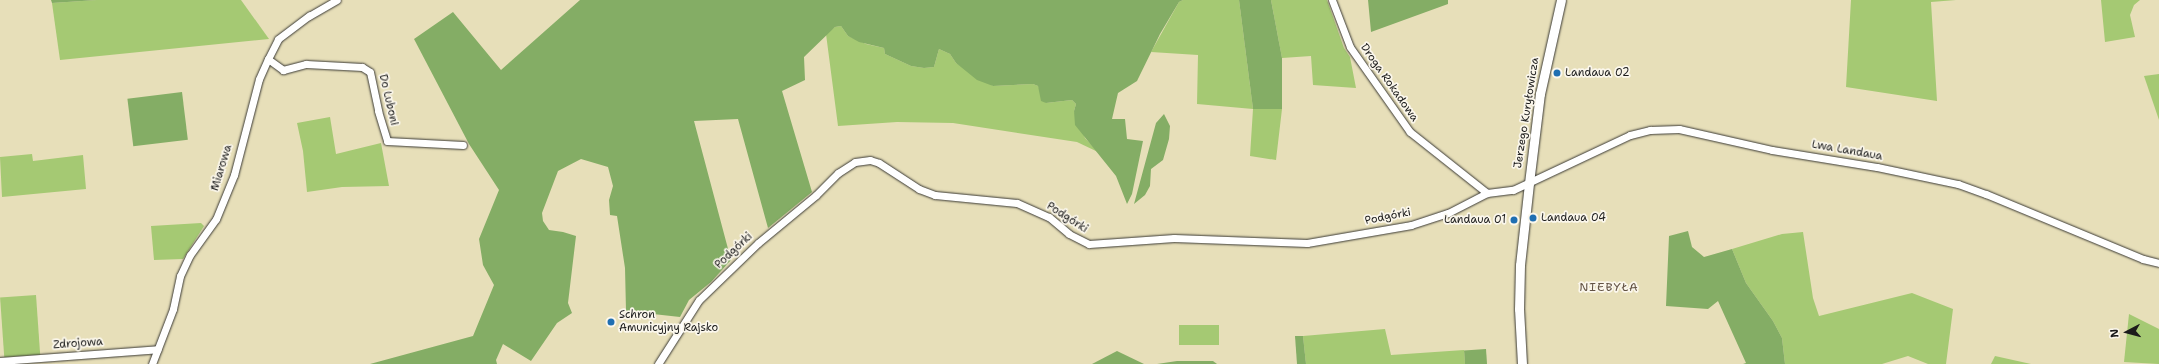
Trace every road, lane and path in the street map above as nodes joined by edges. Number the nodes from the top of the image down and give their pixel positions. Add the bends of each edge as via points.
1 (337, 0) edge
2 (1332, 0) edge
3 (1562, 0) edge
4 (268, 59) junction
5 (463, 145) dead end
6 (1529, 183) junction
7 (1487, 193) junction
8 (2159, 263) edge
9 (158, 349) junction
10 (0, 360) edge
11 (152, 364) edge
12 (658, 364) edge
13 (1522, 364) edge

1 - 4 street, Miarowa via 309,16 278,39
2 - 7 street, Droga Rokadowa via 1350,47 1410,132
3 - 6 street, Jerzego Kuryłowicza via 1540,94
4 - 5 street, Do Luboni via 283,70 306,64 362,67 370,72 386,141
4 - 9 street, Miarowa via 259,79 234,175 216,219 190,255 180,276 173,309
6 - 7 street, Podgórki via 1513,190
6 - 8 street, Lwa Landaua via 1630,135 1650,130 1679,129 1772,150 1877,167 1958,184 2042,216 2142,259
6 - 13 street, Jerzego Kuryłowicza via 1520,273
7 - 12 street, Podgórki via 1448,213 1412,225 1307,243 1174,238 1089,244 1069,234 1048,217 1017,203 935,195 919,189 879,163 870,160 855,162 838,173 816,195 758,243 699,300
9 - 10 street, Zdrojowa
9 - 11 street, Miarowa

